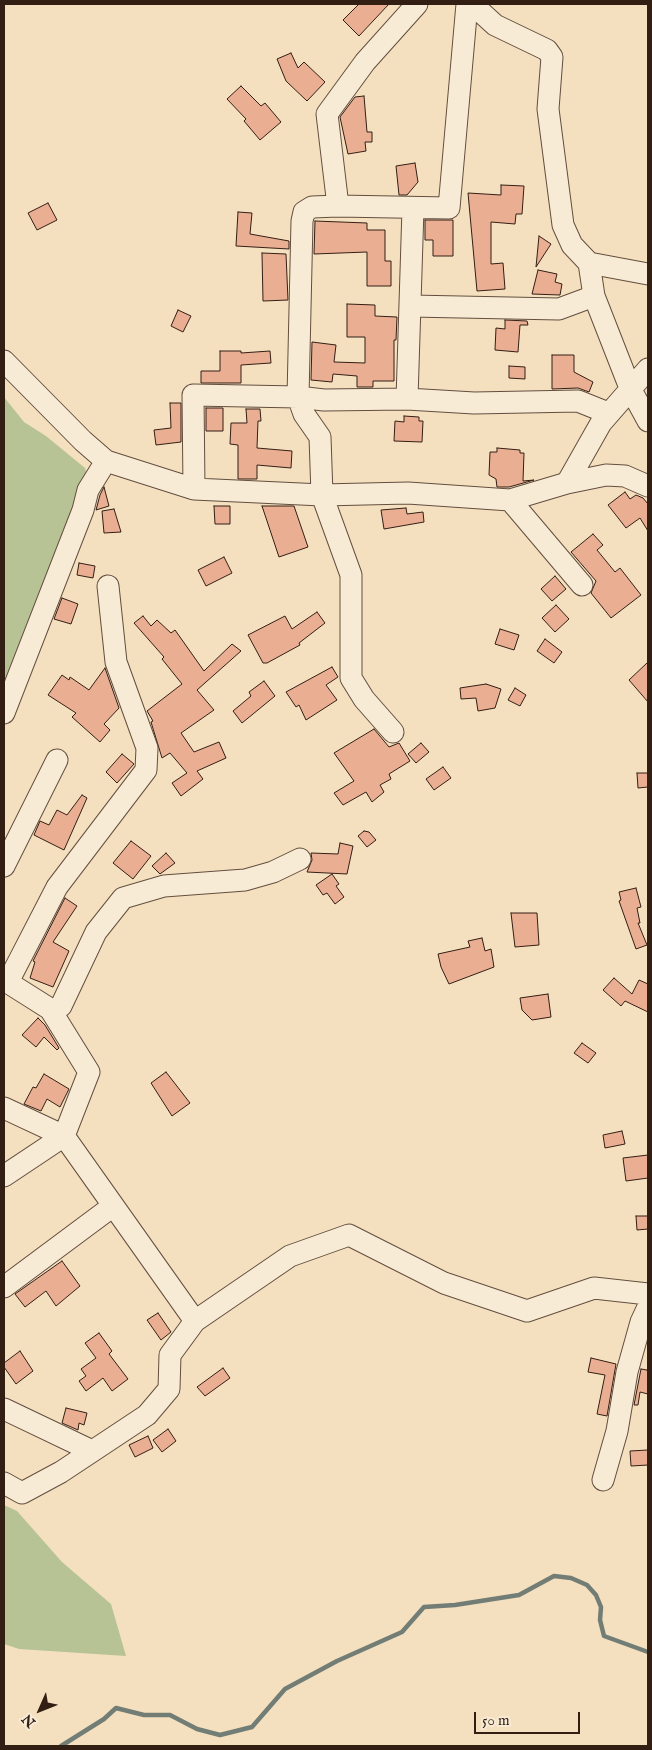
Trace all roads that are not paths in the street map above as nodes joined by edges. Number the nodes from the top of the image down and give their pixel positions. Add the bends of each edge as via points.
1 (417, 4) edge
2 (467, 4) edge
3 (472, 4) edge
4 (338, 206) junction
5 (413, 208) junction
6 (589, 263) junction
7 (648, 274) edge
8 (594, 296) junction
9 (412, 306) junction
10 (4, 361) edge
11 (648, 369) edge
12 (630, 388) junction
13 (298, 397) junction
14 (407, 399) junction
15 (608, 413) junction
16 (648, 421) edge
17 (106, 461) junction
18 (568, 484) junction
19 (648, 486) edge
20 (194, 489) junction
21 (322, 495) junction
22 (510, 500) junction
23 (582, 585) dead end
24 (108, 586) dead end
25 (4, 713) edge
26 (393, 732) dead end
27 (57, 760) dead end
28 (300, 860) dead end
29 (4, 866) edge
30 (6, 981) edge
31 (50, 1009) junction
32 (4, 1108) edge
33 (64, 1136) junction
34 (4, 1176) edge
35 (113, 1206) junction
36 (4, 1287) edge
37 (648, 1294) edge
38 (648, 1307) edge
39 (195, 1321) junction
40 (4, 1408) edge
41 (92, 1451) junction
42 (603, 1480) dead end
43 (4, 1483) edge

1 - 4 street via 365,62 327,114
2 - 5 street via 449,208
3 - 6 street via 495,25 547,50 552,57 548,109 563,225 572,245
4 - 5 street
4 - 13 street via 312,207 304,212 302,221
5 - 9 street
6 - 7 street
6 - 8 street
8 - 9 street via 559,309
8 - 12 street
9 - 14 street
10 - 17 street via 83,442
11 - 12 street
12 - 15 street
12 - 16 street
13 - 14 street via 324,400
13 - 20 street via 193,395
13 - 21 street via 304,414 320,437
14 - 15 street via 474,403 578,402
15 - 18 street
17 - 20 street
17 - 25 street via 88,490
18 - 19 street via 606,475 625,476
18 - 22 street
20 - 21 street
21 - 22 street via 408,493
21 - 26 street via 350,575 351,678 364,699
22 - 23 street
24 - 30 street via 116,662 147,748 146,770 56,887
27 - 29 street
28 - 31 street via 244,880 164,886 123,898 96,932 61,1006 55,1011
30 - 31 street
31 - 33 street via 88,1072
32 - 33 street
33 - 34 street
33 - 35 street
35 - 36 street
35 - 39 street
37 - 39 street via 594,1288 527,1311 444,1283 350,1235 290,1256
38 - 42 street via 627,1372
39 - 41 street via 170,1355 169,1389 147,1415
40 - 41 street
41 - 43 street via 22,1493

